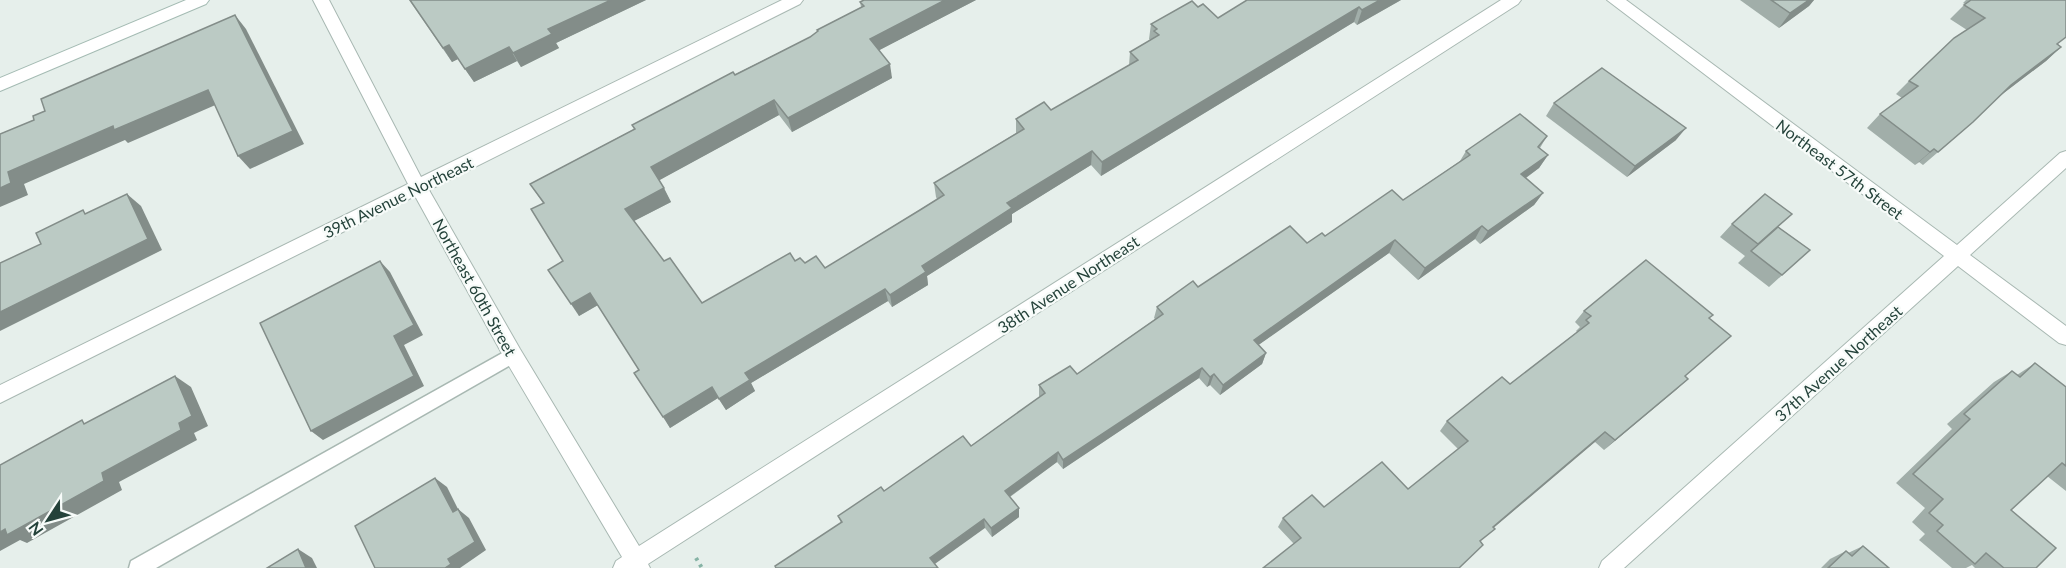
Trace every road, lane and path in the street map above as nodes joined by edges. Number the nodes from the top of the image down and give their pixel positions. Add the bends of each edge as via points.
1 (201, 0) edge
2 (321, 0) edge
3 (795, 0) edge
4 (1513, 0) edge
5 (1615, 0) edge
6 (0, 85) edge
7 (2066, 158) edge
8 (419, 187) junction
9 (1956, 257) junction
10 (2066, 337) edge
11 (513, 355) junction
12 (0, 394) edge
13 (693, 554) dead end
14 (632, 565) edge
15 (138, 568) edge
16 (702, 568) edge
17 (1609, 568) edge

1 - 6 street
2 - 8 street, Northeast 60th Street
3 - 8 street, 39th Avenue Northeast
4 - 14 street, 38th Avenue Northeast
5 - 9 street, Northeast 57th Street
7 - 9 street, 37th Avenue Northeast
8 - 11 street, Northeast 60th Street
8 - 12 street, 39th Avenue Northeast
9 - 10 street, Northeast 57th Street
9 - 17 street, 37th Avenue Northeast
11 - 14 street, Northeast 60th Street
11 - 15 lane
13 - 16 path

